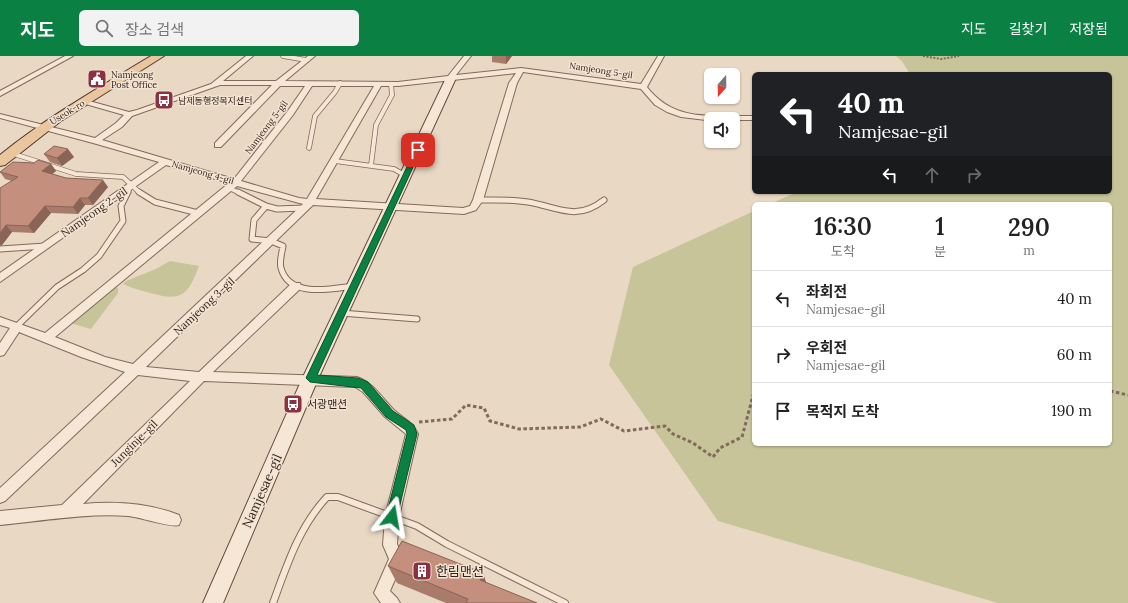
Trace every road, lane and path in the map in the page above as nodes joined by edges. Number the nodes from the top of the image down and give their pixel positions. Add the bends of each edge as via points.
1 (70, 56) edge
2 (159, 56) edge
3 (250, 56) edge
4 (283, 56) edge
5 (468, 56) edge
6 (661, 56) edge
7 (923, 56) edge
8 (959, 56) edge
9 (309, 58) edge
10 (456, 59) dead end
11 (521, 70) junction
12 (454, 73) junction
13 (279, 82) junction
14 (310, 83) junction
15 (340, 83) junction
16 (214, 84) junction
17 (379, 84) junction
18 (391, 84) junction
19 (643, 87) junction
20 (0, 94) edge
21 (85, 101) junction
22 (129, 114) junction
23 (0, 116) edge
24 (752, 118) edge
25 (44, 127) junction
26 (96, 141) junction
27 (218, 145) dead end
28 (309, 148) dead end
29 (10, 153) junction
30 (166, 161) junction
31 (335, 161) junction
32 (0, 162) edge
33 (371, 165) junction
34 (406, 176) junction
35 (237, 181) junction
36 (132, 185) junction
37 (229, 188) junction
38 (478, 200) junction
39 (604, 200) dead end
40 (307, 205) junction
41 (266, 206) junction
42 (392, 207) junction
43 (198, 213) junction
44 (271, 241) junction
45 (45, 246) junction
46 (0, 250) edge
47 (0, 278) edge
48 (296, 286) junction
49 (353, 286) junction
50 (341, 313) junction
51 (417, 319) dead end
52 (0, 321) edge
53 (17, 326) junction
54 (47, 337) junction
55 (0, 352) edge
56 (136, 370) junction
57 (201, 377) junction
58 (310, 378) junction
59 (1112, 392) edge
60 (1128, 396) edge
61 (752, 400) edge
62 (403, 423) junction
63 (0, 497) edge
64 (67, 510) junction
65 (392, 517) junction
66 (0, 518) edge
67 (174, 520) dead end
68 (213, 603) edge
69 (273, 603) edge
70 (392, 603) edge
71 (565, 603) edge

1 - 20 street
2 - 21 main road, Useok-ro
3 - 16 street
4 - 9 lane, Namjeong 5-gil
5 - 12 street
6 - 19 street, Namjeong 5-gil
7 - 8 path via 933,60 945,60
9 - 13 street, Namjeong 5-gil
10 - 12 street
11 - 12 street, Namjeong 5-gil
11 - 19 street, Namjeong 5-gil
11 - 38 street via 513,83
12 - 18 street, Namjeong 5-gil
12 - 34 street, Namjesae-gil
13 - 14 street, Namjeong 5-gil
13 - 16 street, Namjeong 5-gil
13 - 27 street, Namjeong 5-gil
14 - 15 street, Namjeong 5-gil
14 - 35 street, Namjeong 5-gil
15 - 17 street, Namjeong 5-gil
15 - 28 lane via 315,116
16 - 22 street, Namjeong 5-gil
17 - 18 street, Namjeong 5-gil
17 - 31 street
18 - 33 lane via 392,96 376,125
19 - 24 street via 659,105 684,115
21 - 22 street
21 - 25 main road, Useok-ro
22 - 26 street via 120,124
23 - 25 street, Namjeong 4-gil
25 - 26 street, Namjeong 4-gil
25 - 29 main road, Useok-ro
26 - 30 street, Namjeong 4-gil
29 - 32 main road, Useok-ro
29 - 36 lane via 76,174 123,177
30 - 35 street, Namjeong 4-gil
30 - 36 street
31 - 33 lane
31 - 40 street
33 - 34 lane via 394,169
34 - 42 street, Namjesae-gil
35 - 37 street
35 - 40 street, Namjeong 4-gil
36 - 43 lane via 154,202
36 - 45 street, Namjeong 2-gil
36 - 53 lane, Namjeong 2-gil via 121,206 123,222 99,256 57,287
37 - 41 lane
37 - 43 street
38 - 39 lane via 534,203 571,213 594,208
38 - 42 street, Namjeong 4-gil via 472,208 464,211
40 - 41 lane via 277,209
40 - 42 street, Namjeong 4-gil
40 - 44 street
41 - 44 lane via 254,220 252,239
42 - 49 street, Namjesae-gil
43 - 54 street
44 - 48 lane via 283,246 281,267 288,281
44 - 56 street, Namjeong 3-gil
45 - 46 lane
45 - 47 street, Namjeong 2-gil
48 - 49 lane via 309,289
48 - 57 street
49 - 50 street, Namjesae-gil
50 - 51 lane
50 - 58 street, Namjesae-gil
52 - 53 street
53 - 54 street
53 - 55 street
54 - 56 street
56 - 57 street
56 - 63 street
57 - 58 street
57 - 64 street, Junginje-gil
58 - 62 street via 358,382 364,385 390,414
58 - 68 street, Namjesae-gil
59 - 60 path
61 - 62 path via 742,437 720,448 713,457 693,443 673,434 665,426 624,431 601,419 580,427 518,429 490,421 484,408 466,405 452,419
62 - 65 street via 410,428 412,434
64 - 66 street
64 - 67 street via 130,508
65 - 69 lane via 338,497 327,497 317,505 307,520
65 - 70 street via 390,545 397,559 380,593
65 - 71 lane via 417,526 447,544

